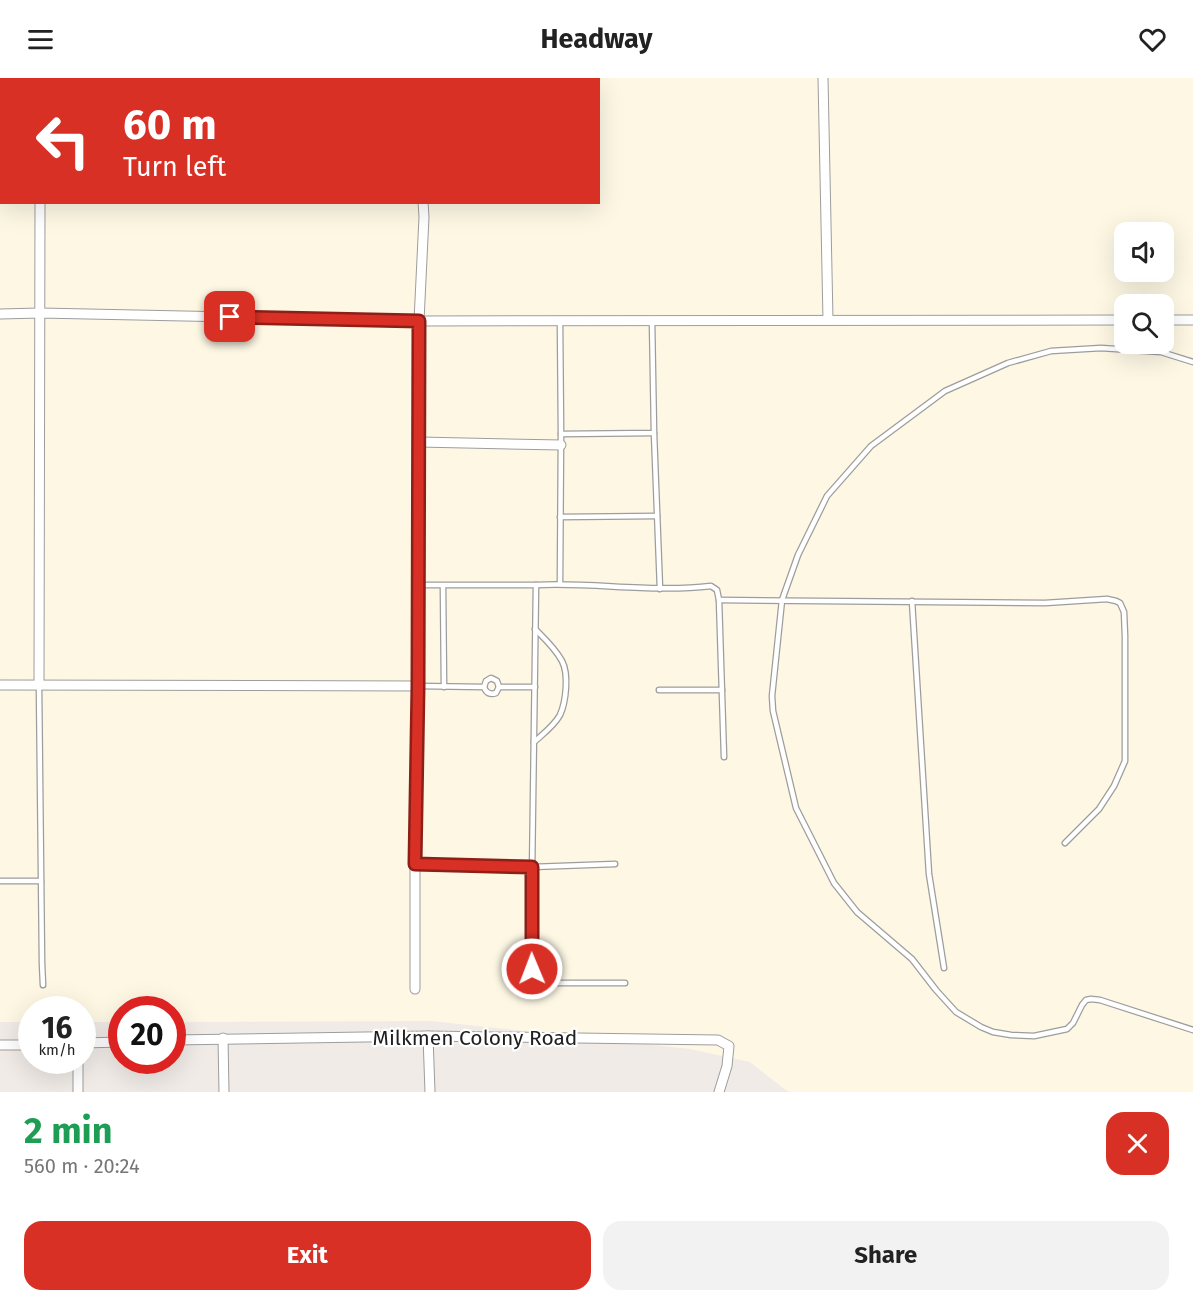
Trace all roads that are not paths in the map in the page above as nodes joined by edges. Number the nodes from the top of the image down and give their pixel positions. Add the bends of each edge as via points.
1 (823, 78) edge
2 (40, 204) edge
3 (423, 204) edge
4 (40, 313) junction
5 (0, 314) edge
6 (560, 320) junction
7 (652, 320) junction
8 (828, 320) junction
9 (1114, 320) edge
10 (1174, 320) edge
11 (1193, 320) edge
12 (419, 321) junction
13 (1193, 362) edge
14 (654, 433) junction
15 (561, 434) junction
16 (419, 442) junction
17 (561, 445) junction
18 (657, 516) junction
19 (560, 517) junction
20 (560, 584) junction
21 (417, 585) junction
22 (536, 585) junction
23 (443, 586) junction
24 (660, 589) junction
25 (719, 600) junction
26 (782, 600) junction
27 (912, 601) junction
28 (535, 628) junction
29 (0, 685) edge
30 (39, 685) junction
31 (418, 686) junction
32 (444, 687) junction
33 (484, 687) junction
34 (500, 687) junction
35 (535, 687) junction
36 (659, 690) dead end
37 (722, 690) junction
38 (534, 742) junction
39 (724, 757) dead end
40 (1065, 843) dead end
41 (415, 864) junction
42 (615, 864) dead end
43 (532, 867) junction
44 (0, 881) edge
45 (41, 881) junction
46 (944, 968) dead end
47 (625, 983) dead end
48 (43, 985) dead end
49 (416, 989) dead end
50 (1193, 1030) edge
51 (428, 1036) junction
52 (223, 1038) junction
53 (186, 1039) edge
54 (0, 1045) edge
55 (18, 1045) edge
56 (78, 1074) edge
57 (78, 1092) edge
58 (224, 1092) edge
59 (430, 1092) edge
60 (719, 1092) edge

1 - 8 street
2 - 4 street
3 - 12 street
4 - 5 street
4 - 12 street
4 - 30 street
6 - 7 street
6 - 12 street
6 - 15 lane
7 - 8 street
7 - 14 lane
8 - 9 street
10 - 11 street
12 - 16 street
13 - 26 lane via 1151,351 1051,351 1008,363 945,391 872,446 827,496 798,555
14 - 15 lane
14 - 18 lane
15 - 17 lane
16 - 17 street
16 - 21 street
17 - 19 lane
18 - 19 lane
18 - 24 lane
19 - 20 lane
20 - 22 lane
20 - 24 lane
21 - 23 lane
21 - 31 street
22 - 23 lane
22 - 28 lane
23 - 32 lane
24 - 25 lane via 711,586 717,590
25 - 26 lane
25 - 37 lane
26 - 27 lane
26 - 50 lane via 773,711 796,808 834,883 857,912 912,959 956,1012 993,1032 1034,1035 1067,1029 1082,1005 1091,999
27 - 40 lane via 1045,603 1107,599 1120,603 1125,636 1125,761 1099,809
27 - 46 lane via 929,874
28 - 35 lane
28 - 38 lane via 554,648 565,670 566,682 560,715
29 - 30 street
30 - 31 street
30 - 45 lane
31 - 32 lane
31 - 41 street
32 - 33 lane
33 - 34 lane via 491,694
33 - 34 lane via 491,678
34 - 35 lane
35 - 38 lane
36 - 37 lane
37 - 39 lane
38 - 43 lane
41 - 43 lane
41 - 49 street
42 - 43 lane
43 - 47 lane via 532,958 536,980
44 - 45 lane
45 - 48 lane
51 - 52 street, Milkmen Colony Road
51 - 59 street
51 - 60 street, Milkmen Colony Road via 718,1040 729,1046
52 - 53 street, Milkmen Colony Road
52 - 58 street
54 - 55 street
56 - 57 street

